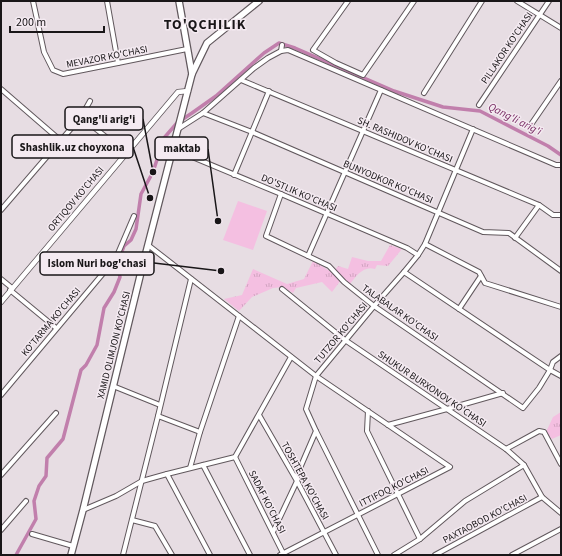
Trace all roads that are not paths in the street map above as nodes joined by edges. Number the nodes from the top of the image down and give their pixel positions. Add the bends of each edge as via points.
1 (33, 1) edge
2 (106, 1) edge
3 (178, 1) edge
4 (259, 1) edge
5 (348, 1) edge
6 (414, 1) edge
7 (482, 1) edge
8 (517, 1) edge
9 (549, 1) edge
10 (540, 14) junction
11 (561, 28) edge
12 (282, 46) dead end
13 (187, 49) junction
14 (281, 51) junction
15 (118, 64) junction
16 (192, 74) junction
17 (241, 80) junction
18 (561, 80) edge
19 (1, 89) edge
20 (381, 90) junction
21 (188, 91) junction
22 (269, 91) junction
23 (424, 93) dead end
24 (90, 101) dead end
25 (479, 105) dead end
26 (203, 113) junction
27 (81, 116) junction
28 (179, 126) junction
29 (530, 126) dead end
30 (473, 130) junction
31 (363, 131) junction
32 (252, 132) junction
33 (60, 140) junction
34 (173, 149) junction
35 (126, 153) junction
36 (561, 166) edge
37 (456, 170) junction
38 (345, 172) junction
39 (234, 175) junction
40 (281, 194) junction
41 (539, 205) junction
42 (1, 210) edge
43 (438, 212) junction
44 (327, 214) junction
45 (561, 214) edge
46 (134, 216) dead end
47 (515, 238) junction
48 (425, 244) junction
49 (148, 245) junction
50 (418, 255) junction
51 (308, 256) junction
52 (118, 258) junction
53 (142, 268) junction
54 (561, 271) edge
55 (404, 272) junction
56 (481, 276) junction
57 (1, 279) edge
58 (191, 279) junction
59 (11, 289) junction
60 (282, 289) dead end
61 (1, 302) edge
62 (374, 306) junction
63 (561, 307) edge
64 (459, 309) junction
65 (239, 316) junction
66 (56, 328) junction
67 (345, 340) junction
68 (561, 356) edge
69 (291, 357) junction
70 (550, 370) junction
71 (316, 376) junction
72 (561, 376) edge
73 (113, 386) junction
74 (503, 394) junction
75 (1, 395) edge
76 (160, 405) junction
77 (447, 410) junction
78 (368, 411) junction
79 (56, 413) dead end
80 (259, 415) junction
81 (158, 416) junction
82 (388, 425) junction
83 (316, 431) junction
84 (200, 432) junction
85 (506, 449) junction
86 (235, 457) junction
87 (559, 457) edge
88 (561, 464) edge
89 (203, 465) junction
90 (524, 465) junction
91 (190, 468) junction
92 (167, 474) junction
93 (1, 475) edge
94 (142, 481) junction
95 (297, 481) junction
96 (398, 494) junction
97 (542, 497) junction
98 (26, 501) dead end
99 (83, 510) junction
100 (561, 514) edge
101 (358, 515) junction
102 (132, 520) junction
103 (561, 529) edge
104 (1, 530) edge
105 (273, 532) junction
106 (324, 532) junction
107 (32, 534) dead end
108 (420, 539) junction
109 (73, 546) junction
110 (283, 554) edge
111 (71, 555) edge
112 (123, 555) edge
113 (172, 555) edge
114 (210, 555) edge
115 (250, 555) edge
116 (336, 555) edge
117 (378, 555) edge
118 (394, 555) edge
119 (434, 555) edge
120 (512, 555) edge

1 - 15 street, MEVAZOR KO'CHASI via 44,52 53,70 63,74
2 - 15 street
3 - 13 main road
4 - 16 main road via 207,43
5 - 6 street via 313,50 363,75
7 - 23 street
8 - 10 street
9 - 10 street, PILLAKOR KO'CHASI
10 - 11 street
10 - 25 street, PILLAKOR KO'CHASI
12 - 14 street
13 - 15 street, MEVAZOR KO'CHASI
13 - 16 main road
14 - 17 street via 254,68
14 - 20 street via 288,50
16 - 21 main road
17 - 22 street, SH. RASHIDOV KO'CHASI
17 - 26 street
18 - 29 street
19 - 33 street
20 - 30 street
20 - 31 street
21 - 28 main road, XAMID OLIMJON KO'CHASI
21 - 35 street, ORTIQOV KO'CHASI via 178,92
22 - 31 street, SH. RASHIDOV KO'CHASI
22 - 32 street
24 - 27 street
26 - 28 street
26 - 32 street, BUNYODKOR KO'CHASI
27 - 33 street
27 - 35 street
28 - 34 main road, XAMID OLIMJON KO'CHASI
30 - 36 street
30 - 37 street, TUTZOR KO'CHASI
31 - 37 street, SH. RASHIDOV KO'CHASI
31 - 38 street
32 - 38 street, BUNYODKOR KO'CHASI
32 - 39 street
33 - 42 street
34 - 39 street, DO'STLIK KO'CHASI
34 - 49 main road, XAMID OLIMJON KO'CHASI
35 - 59 street, ORTIQOV KO'CHASI
37 - 41 street, SH. RASHIDOV KO'CHASI
37 - 43 street, TUTZOR KO'CHASI
38 - 43 street, BUNYODKOR KO'CHASI
38 - 44 street
39 - 40 street, DO'STLIK KO'CHASI
40 - 44 street, DO'STLIK KO'CHASI
40 - 51 street, TALABALAR KO'CHASI via 266,236
41 - 45 street, SH. RASHIDOV KO'CHASI via 553,215
41 - 47 street
43 - 47 street, BUNYODKOR KO'CHASI via 483,232 509,233
43 - 48 street, TUTZOR KO'CHASI
44 - 50 street, DO'STLIK KO'CHASI
44 - 51 street
46 - 52 street, KO'TARMA KO'CHASI
47 - 54 street, BUNYODKOR KO'CHASI
48 - 50 street, TUTZOR KO'CHASI
48 - 56 street via 479,272
49 - 53 main road, XAMID OLIMJON KO'CHASI
49 - 58 street
50 - 55 street, TUTZOR KO'CHASI
51 - 62 street, TALABALAR KO'CHASI via 329,266
52 - 53 street
52 - 66 street, KO'TARMA KO'CHASI
53 - 73 main road, XAMID OLIMJON KO'CHASI
55 - 62 street, TUTZOR KO'CHASI
55 - 64 street
56 - 63 street via 485,283
56 - 64 street
57 - 59 street
58 - 65 street
58 - 76 street
59 - 61 street, ORTIQOV KO'CHASI
59 - 66 street
60 - 67 street, SHUKUR BURXONOV KO'CHASI
62 - 67 street, TUTZOR KO'CHASI
62 - 74 street, TALABALAR KO'CHASI
64 - 70 street
65 - 69 street
65 - 84 street
66 - 75 street, KO'TARMA KO'CHASI
67 - 71 street, TUTZOR KO'CHASI
67 - 77 street, SHUKUR BURXONOV KO'CHASI
68 - 70 street via 553,362
69 - 71 street
69 - 80 street
70 - 72 street
70 - 74 street, TALABALAR KO'CHASI via 523,408
71 - 78 street
71 - 83 street, TUTZOR KO'CHASI via 306,409
73 - 76 street
73 - 99 main road, XAMID OLIMJON KO'CHASI
74 - 77 street
76 - 81 street
77 - 82 street
77 - 85 street, SHUKUR BURXONOV KO'CHASI
78 - 82 street
78 - 96 street via 366,431
79 - 93 street
80 - 86 street
80 - 95 street, TOSHTEPA KO'CHASI
81 - 84 street
81 - 94 street
82 - 96 street, ITTIFOQ KO'CHASI via 450,467
83 - 95 street via 297,475
83 - 101 street, TUTZOR KO'CHASI
84 - 91 street
85 - 87 street via 539,431 544,432
85 - 90 street, SHUKUR BURXONOV KO'CHASI
86 - 89 street
86 - 105 street, SADAF KO'CHASI
87 - 88 street
89 - 91 street
89 - 115 street
90 - 97 street, SHUKUR BURXONOV KO'CHASI
90 - 108 street via 465,501
91 - 92 street
92 - 94 street
92 - 114 street
94 - 99 street
94 - 102 street
95 - 105 street
95 - 106 street, TOSHTEPA KO'CHASI
96 - 101 street, ITTIFOQ KO'CHASI
96 - 108 street
97 - 100 street, SHUKUR BURXONOV KO'CHASI
97 - 119 street, PAXTAOBOD KO'CHASI
98 - 104 street
99 - 109 main road, XAMID OLIMJON KO'CHASI
101 - 106 street, ITTIFOQ KO'CHASI
101 - 117 street, TUTZOR KO'CHASI
102 - 112 street
102 - 113 street via 155,526
103 - 120 street
105 - 110 street, SADAF KO'CHASI
106 - 110 street, ITTIFOQ KO'CHASI
106 - 116 street, TOSHTEPA KO'CHASI
107 - 109 street
108 - 118 street
109 - 111 main road, XAMID OLIMJON KO'CHASI

